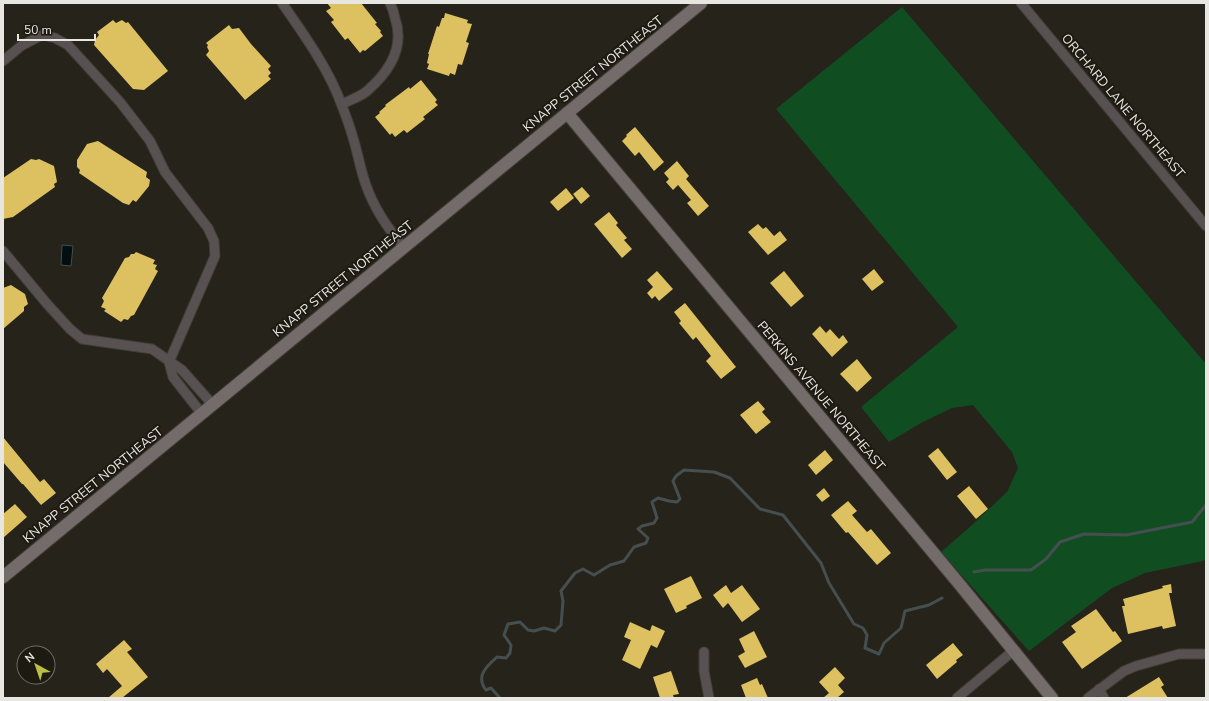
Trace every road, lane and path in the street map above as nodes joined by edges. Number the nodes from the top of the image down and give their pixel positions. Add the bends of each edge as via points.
1 (282, 3) edge
2 (390, 3) edge
3 (1021, 3) edge
4 (695, 5) edge
5 (3, 61) edge
6 (342, 104) junction
7 (568, 113) junction
8 (1206, 226) edge
9 (404, 247) junction
10 (3, 251) edge
11 (169, 362) junction
12 (213, 405) junction
13 (202, 414) junction
14 (3, 577) edge
15 (1013, 651) junction
16 (704, 652) dead end
17 (1206, 654) edge
18 (1099, 689) junction
19 (709, 698) edge
20 (957, 698) edge
21 (1052, 698) edge
22 (1088, 698) edge
23 (1104, 698) edge

1 - 6 street via 322,65
2 - 6 street via 398,24 399,40 394,57 383,75 366,92
3 - 8 street, ORCHARD LANE NORTHEAST
4 - 7 main road, KNAPP STREET NORTHEAST
5 - 11 street via 21,46 42,35 55,38 68,46 120,102 150,140 166,172 208,228 214,241 216,256
6 - 9 street via 374,204
7 - 9 main road, KNAPP STREET NORTHEAST
7 - 15 main road, PERKINS AVENUE NORTHEAST
9 - 12 main road, KNAPP STREET NORTHEAST
10 - 11 street via 48,305 82,338 152,350
11 - 12 street via 182,370
11 - 13 street via 173,377
12 - 13 main road, KNAPP STREET NORTHEAST
13 - 14 main road, KNAPP STREET NORTHEAST
15 - 20 street
15 - 21 main road, PERKINS AVENUE NORTHEAST
16 - 19 street via 704,671
17 - 18 street via 1178,654 1136,666 1124,671
18 - 22 street
18 - 23 street

